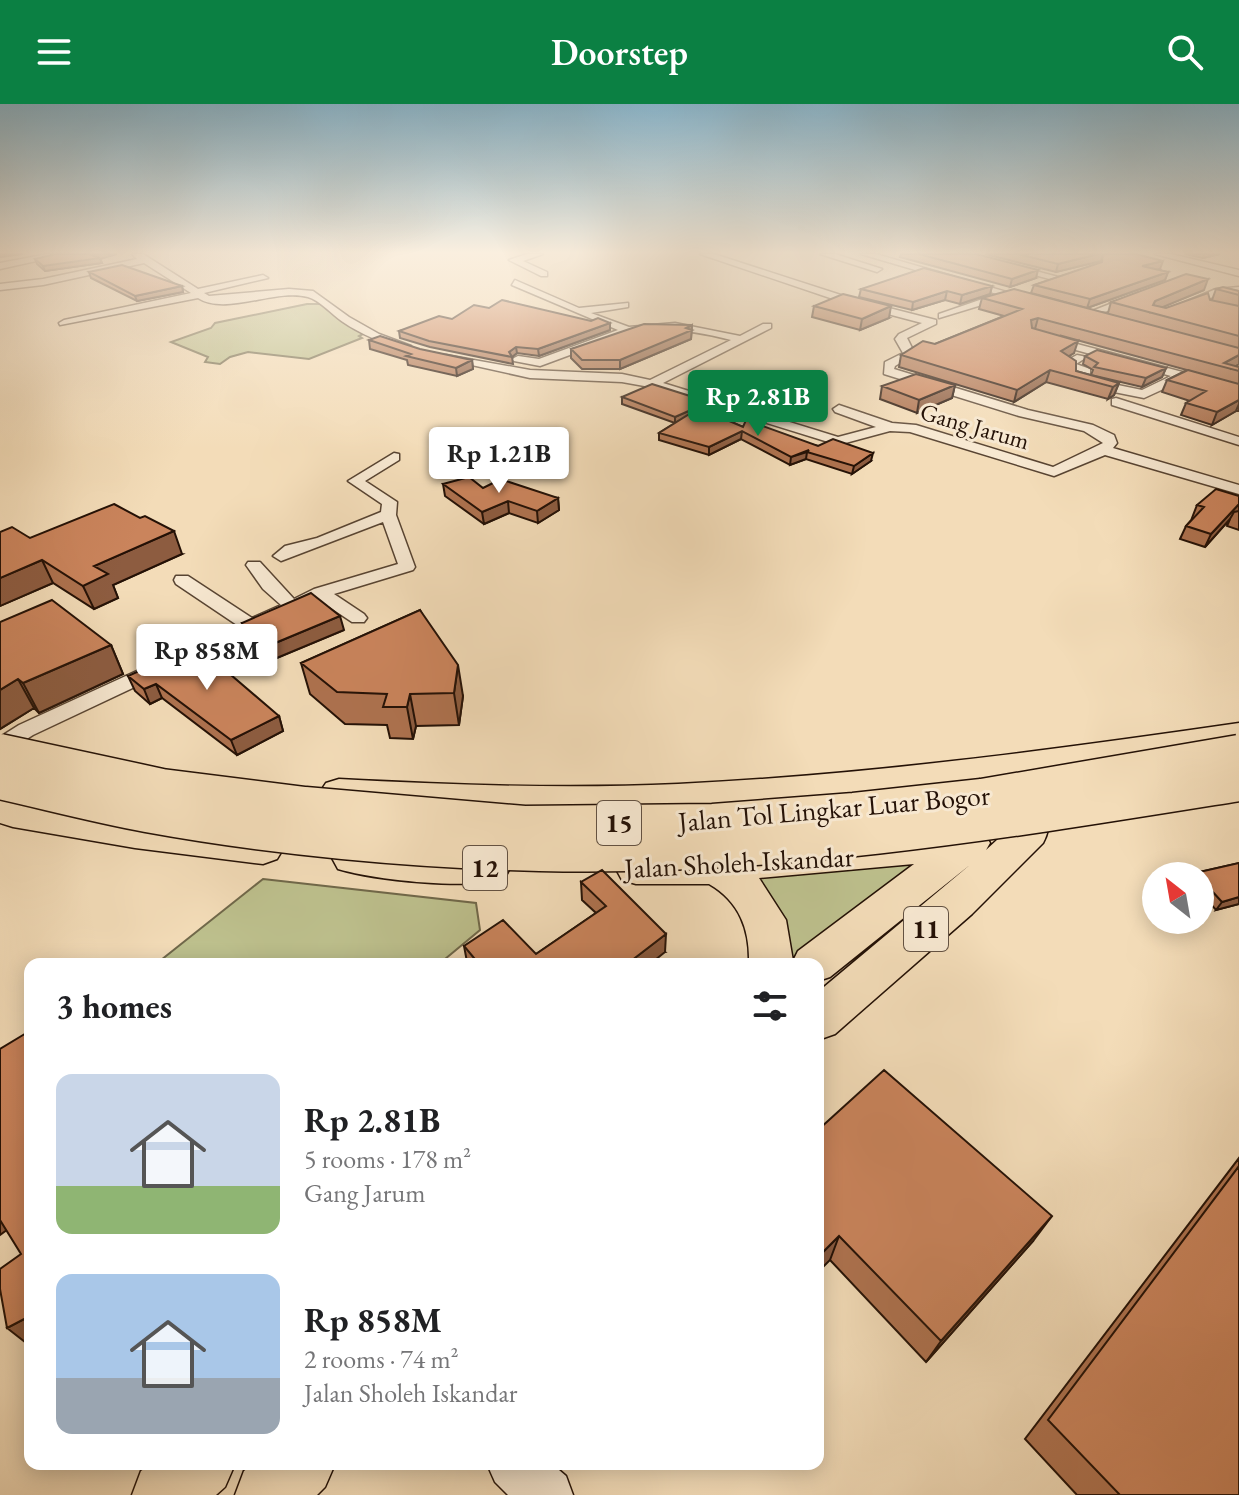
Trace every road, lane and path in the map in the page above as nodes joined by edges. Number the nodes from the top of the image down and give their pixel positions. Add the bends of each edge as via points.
1 (82, 319) edge
2 (345, 319) edge
3 (598, 319) edge
4 (920, 319) edge
5 (1076, 319) edge
6 (1096, 319) edge
7 (64, 323) dead end
8 (1112, 323) edge
9 (767, 326) dead end
10 (628, 330) junction
11 (744, 340) junction
12 (1093, 351) junction
13 (516, 358) edge
14 (1116, 358) junction
15 (1086, 372) junction
16 (1174, 380) junction
17 (652, 384) junction
18 (1239, 394) edge
19 (1116, 402) dead end
20 (839, 409) dead end
21 (890, 427) junction
22 (1239, 441) edge
23 (1104, 450) junction
24 (394, 457) dead end
25 (1239, 490) edge
26 (388, 515) junction
27 (281, 556) dead end
28 (254, 565) dead end
29 (182, 580) dead end
30 (320, 593) junction
31 (292, 606) junction
32 (358, 618) dead end
33 (250, 625) junction
34 (1239, 734) edge
35 (1239, 753) edge
36 (1, 755) edge
37 (1014, 768) junction
38 (1239, 783) edge
39 (1239, 798) edge
40 (0, 808) edge
41 (1029, 833) junction
42 (973, 841) junction
43 (718, 869) junction
44 (772, 958) edge
45 (822, 958) edge
46 (824, 1015) edge
47 (195, 1470) edge
48 (295, 1470) edge
49 (520, 1470) edge
50 (165, 1495) edge
51 (268, 1495) edge
52 (547, 1495) edge

1 - 7 street
2 - 17 street, Gang Jarum via 420,351 530,374
3 - 10 street
4 - 23 street via 932,322 903,336 909,354 889,364 888,371 1088,428 1109,438
5 - 12 street via 1034,335
6 - 8 street
9 - 11 street
10 - 11 street via 686,325
10 - 13 street via 540,363
11 - 17 street
12 - 14 street
12 - 15 street via 1066,364
14 - 15 street
14 - 16 street
15 - 16 street via 1078,379 1137,394
16 - 18 street
17 - 21 street, Gang Jarum via 828,440 849,441
19 - 22 street
20 - 21 street
21 - 23 street, Gang Jarum via 911,428 1054,472
23 - 25 street
24 - 26 street via 355,481 385,496 390,502
26 - 27 street
26 - 30 street via 407,567
28 - 31 street
29 - 33 street
30 - 31 street
30 - 32 street
31 - 33 street
33 - 36 street via 26,730
34 - 37 highway
35 - 36 highway, Jalan Tol Lingkar Luar Bogor / 15, bridge via 982,797 882,808 713,822 524,824 162,787
36 - 37 highway via 252,785 517,799 743,794
36 - 38 highway, Jalan Tol Lingkar Luar Bogor / 15, bridge via 147,814 304,837 541,853 847,840 980,825
37 - 41 highway
37 - 42 highway
39 - 41 highway, Jalan Sholeh Iskandar / 11
40 - 43 highway, Jalan Sholeh Iskandar / 12 via 135,834 424,866
41 - 42 highway, Jalan Sholeh Iskandar / 11
41 - 46 highway, 11
42 - 43 highway, Jalan Sholeh Iskandar / 12
42 - 45 highway, 11
43 - 44 highway via 737,880 761,908 773,941
47 - 50 highway
48 - 51 highway
49 - 52 street

